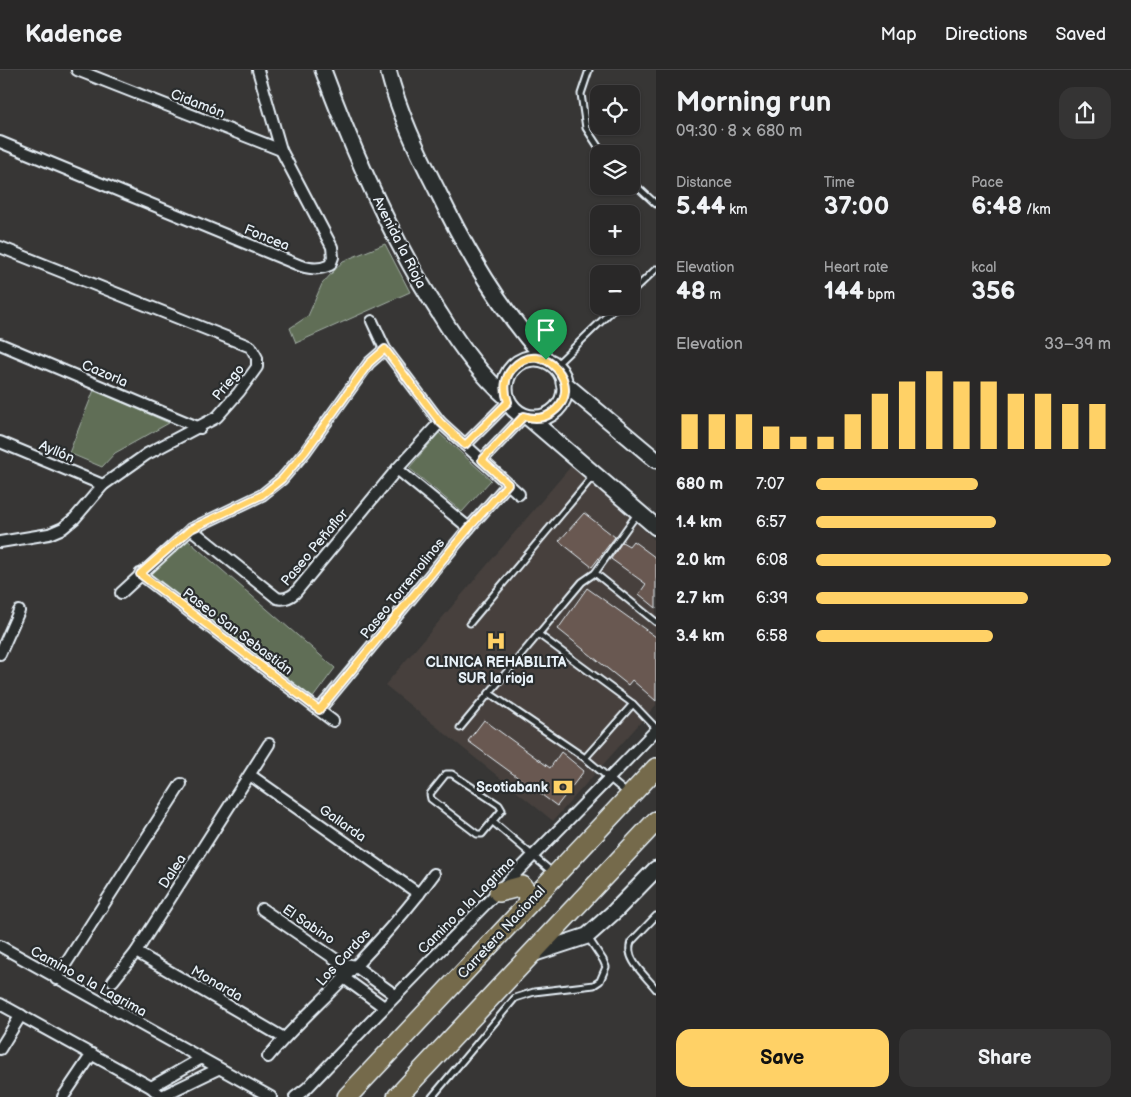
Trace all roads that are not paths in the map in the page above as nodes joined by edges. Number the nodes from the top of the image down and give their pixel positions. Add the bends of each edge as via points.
1 (77, 70) edge
2 (258, 70) edge
3 (323, 70) edge
4 (388, 70) edge
5 (589, 70) edge
6 (0, 142) edge
7 (597, 145) edge
8 (281, 150) junction
9 (640, 189) edge
10 (656, 204) edge
11 (0, 248) edge
12 (656, 269) edge
13 (640, 284) edge
14 (606, 315) edge
15 (372, 321) dead end
16 (0, 344) edge
17 (385, 349) junction
18 (550, 363) junction
19 (564, 383) junction
20 (507, 399) junction
21 (526, 417) junction
22 (440, 422) junction
23 (200, 428) junction
24 (0, 442) edge
25 (465, 445) junction
26 (482, 460) junction
27 (656, 460) edge
28 (397, 469) junction
29 (594, 474) junction
30 (508, 484) junction
31 (103, 485) junction
32 (519, 494) dead end
33 (639, 512) junction
34 (656, 527) edge
35 (469, 528) junction
36 (191, 529) junction
37 (1, 542) edge
38 (595, 573) junction
39 (140, 574) junction
40 (121, 593) dead end
41 (19, 611) dead end
42 (656, 622) edge
43 (470, 623) dead end
44 (538, 634) junction
45 (0, 654) edge
46 (489, 693) junction
47 (633, 704) junction
48 (319, 710) junction
49 (333, 720) dead end
50 (460, 728) dead end
51 (656, 729) edge
52 (269, 744) dead end
53 (585, 758) junction
54 (656, 768) edge
55 (250, 775) junction
56 (609, 779) junction
57 (181, 784) dead end
58 (631, 796) junction
59 (656, 821) edge
60 (493, 822) junction
61 (534, 855) junction
62 (656, 868) edge
63 (434, 874) dead end
64 (555, 874) junction
65 (499, 892) junction
66 (419, 894) junction
67 (527, 905) junction
68 (262, 909) dead end
69 (656, 916) edge
70 (587, 936) junction
71 (0, 946) edge
72 (136, 952) junction
73 (531, 954) junction
74 (341, 963) junction
75 (355, 966) junction
76 (344, 978) junction
77 (56, 979) junction
78 (113, 981) dead end
79 (656, 989) edge
80 (395, 996) junction
81 (0, 1004) edge
82 (384, 1007) junction
83 (21, 1015) junction
84 (284, 1038) junction
85 (0, 1049) edge
86 (92, 1054) junction
87 (268, 1056) dead end
88 (200, 1059) junction
89 (218, 1069) junction
90 (151, 1087) junction
91 (63, 1097) edge
92 (162, 1097) edge
93 (271, 1097) edge
94 (295, 1097) edge
95 (347, 1097) edge
96 (397, 1097) edge
97 (432, 1097) edge

1 - 8 street, Cidamón
2 - 8 street, Foncea
3 - 20 street, Avenida la Rioja via 359,159 421,285 460,346
4 - 18 street via 416,150 478,270 506,311
5 - 7 lane via 581,94 586,128
6 - 8 street, Foncea via 301,266 322,269 330,265 332,247
9 - 10 lane
11 - 23 street, Priego via 251,348 258,358 257,367 240,392
12 - 13 lane
14 - 18 lane
15 - 17 street
16 - 23 street, Cazorla
17 - 22 street
17 - 36 street via 369,363 282,479 262,495
18 - 19 street via 561,374
18 - 20 street via 537,358 518,363 507,378
19 - 21 street via 564,393 556,410 538,418
19 - 27 street
20 - 21 street via 518,413
20 - 25 street
21 - 26 street
21 - 29 street
22 - 25 street
22 - 28 street, Paseo Peñaflor
23 - 31 street, Priego via 147,454
24 - 31 street, Ayllón
25 - 26 street
26 - 30 street
28 - 35 street
28 - 36 street, Paseo Peñaflor via 289,598 277,598
29 - 33 street
29 - 43 lane
30 - 32 street
30 - 35 street, Paseo Torremolinos
31 - 37 street, Priego via 63,528 49,534
33 - 34 street
33 - 38 lane
35 - 48 street, Paseo Torremolinos
36 - 39 street
38 - 42 lane
38 - 44 lane via 582,582
39 - 40 street
39 - 48 street, Paseo San Sebastián
41 - 45 street
44 - 46 lane
44 - 47 lane
46 - 50 lane
46 - 53 lane
47 - 51 lane
47 - 53 lane
48 - 49 street, Paseo San Sebastián
51 - 56 street, Camino a la Lagrima
52 - 55 street, Dalea
53 - 56 lane
54 - 58 highway, Carretera Nacional
55 - 66 street, Gallarda
55 - 72 street, Dalea
56 - 58 lane
56 - 61 street, Camino a la Lagrima
57 - 77 street
58 - 64 highway, Carretera Nacional
59 - 73 highway
60 - 60 lane via 502,810 499,805 452,774 442,777 430,794 435,803 477,834 485,832
60 - 61 lane
61 - 64 lane
61 - 65 street, Camino a la Lagrima
62 - 70 street
63 - 66 street, Los Cardos
64 - 67 highway, Carretera Nacional
65 - 67 highway via 522,886 528,894
65 - 80 street, Camino a la Lagrima
66 - 75 street, Los Cardos
67 - 95 highway, Carretera Nacional
68 - 74 street, El Sabino
69 - 79 lane via 629,948 632,959
70 - 73 street
70 - 97 lane via 604,960 606,967 600,981 515,998
71 - 77 street, Camino a la Lagrima
72 - 78 street, Dalea
72 - 84 street, Monarda
73 - 96 highway
74 - 75 street, El Sabino
74 - 76 street, El Sabino
75 - 76 street, Los Cardos
75 - 80 street, El Sabino
76 - 82 street
76 - 84 street, Los Cardos
77 - 88 street, Camino a la Lagrima
80 - 82 street, Camino a la Lagrima
81 - 83 street
82 - 94 street, Camino a la Lagrima via 308,1088
83 - 85 street
83 - 86 street
84 - 87 street, Los Cardos
86 - 90 street
86 - 91 street
88 - 89 street, Camino a la Lagrima
88 - 90 street
89 - 92 street
89 - 93 street, Camino a la Lagrima
90 - 92 street

